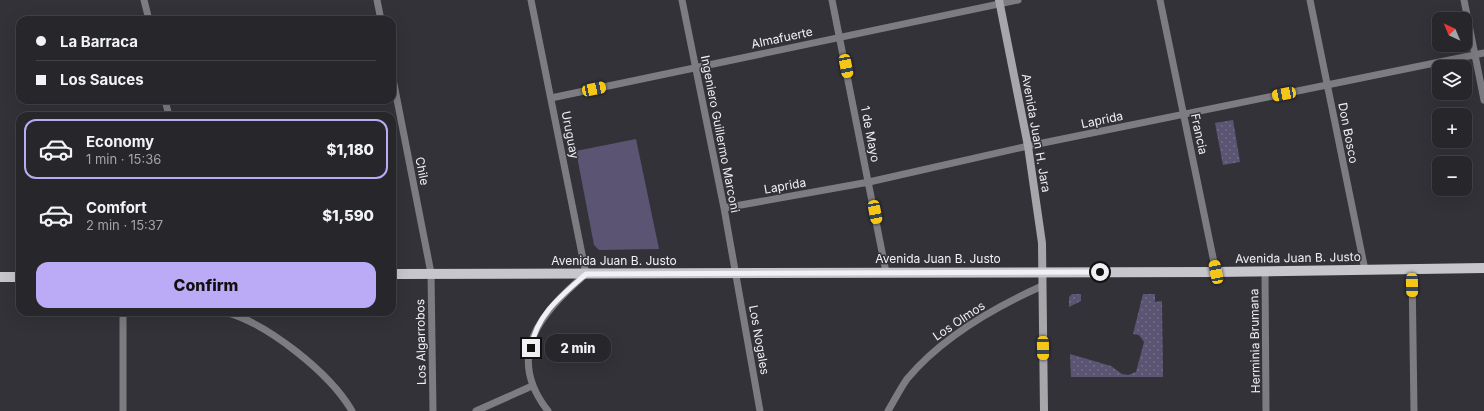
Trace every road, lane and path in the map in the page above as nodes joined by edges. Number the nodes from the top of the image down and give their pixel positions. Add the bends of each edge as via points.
1 (144, 0) edge
2 (377, 0) edge
3 (531, 0) edge
4 (682, 0) edge
5 (832, 0) edge
6 (1018, 0) edge
7 (1160, 0) edge
8 (1310, 0) edge
9 (1464, 0) edge
10 (1000, 2) edge
11 (147, 16) edge
12 (380, 16) edge
13 (840, 38) junction
14 (1484, 53) edge
15 (1475, 55) junction
16 (696, 68) junction
17 (1328, 85) junction
18 (396, 94) edge
19 (551, 98) junction
20 (1484, 100) edge
21 (1184, 115) junction
22 (1028, 146) junction
23 (869, 182) junction
24 (724, 208) junction
25 (1484, 268) edge
26 (1365, 270) junction
27 (1412, 270) junction
28 (886, 272) junction
29 (1042, 272) junction
30 (1216, 272) junction
31 (1265, 272) junction
32 (431, 273) junction
33 (396, 274) edge
34 (586, 274) junction
35 (736, 274) junction
36 (0, 277) edge
37 (16, 277) edge
38 (1042, 286) junction
39 (122, 316) edge
40 (236, 316) edge
41 (532, 386) junction
42 (123, 411) edge
43 (352, 411) edge
44 (433, 411) edge
45 (476, 411) edge
46 (548, 411) edge
47 (760, 411) edge
48 (888, 411) edge
49 (1044, 411) edge
50 (1266, 411) edge
51 (1414, 411) edge

1 - 11 street
2 - 12 street
3 - 19 street, Uruguay
4 - 16 street, Ingeniero Guillermo Marconi
5 - 13 street, 1 de Mayo
6 - 10 street, Almafuerte
7 - 21 street, Francia
8 - 17 street, Don Bosco
9 - 15 street
10 - 13 street, Almafuerte
10 - 22 main road, Avenida Juan H. Jara
13 - 16 street, Almafuerte
13 - 23 street, 1 de Mayo
14 - 15 street, Laprida
15 - 17 street, Laprida
15 - 20 street
16 - 19 street, Almafuerte
16 - 24 street, Ingeniero Guillermo Marconi
17 - 21 street, Laprida
17 - 26 street, Don Bosco
18 - 32 street, Chile
19 - 34 street, Uruguay
21 - 22 street, Laprida
21 - 30 street, Francia
22 - 23 street, Laprida
22 - 29 main road, Avenida Juan H. Jara via 1042,243
23 - 24 street, Laprida
23 - 28 street, 1 de Mayo
24 - 35 street, Ingeniero Guillermo Marconi
25 - 27 main road, Avenida Juan B. Justo
26 - 27 main road, Avenida Juan B. Justo
26 - 31 main road, Avenida Juan B. Justo
27 - 51 street
28 - 29 main road, Avenida Juan B. Justo
28 - 35 main road, Avenida Juan B. Justo
29 - 30 main road, Avenida Juan B. Justo
29 - 38 main road, Avenida Juan H. Jara
30 - 31 main road, Avenida Juan B. Justo
31 - 50 street, Herminia Brumana
32 - 33 main road, Avenida Juan B. Justo
32 - 34 main road, Avenida Juan B. Justo
32 - 44 street, Los Algarrobos
34 - 35 main road, Avenida Juan B. Justo
34 - 41 street via 548,310 533,335 529,360
35 - 47 street, Los Nogales
36 - 37 main road
38 - 48 street, Los Olmos via 1019,296 946,340 906,381
38 - 49 main road, Avenida Juan H. Jara
39 - 42 street
40 - 43 street via 307,360
41 - 45 street
41 - 46 street

